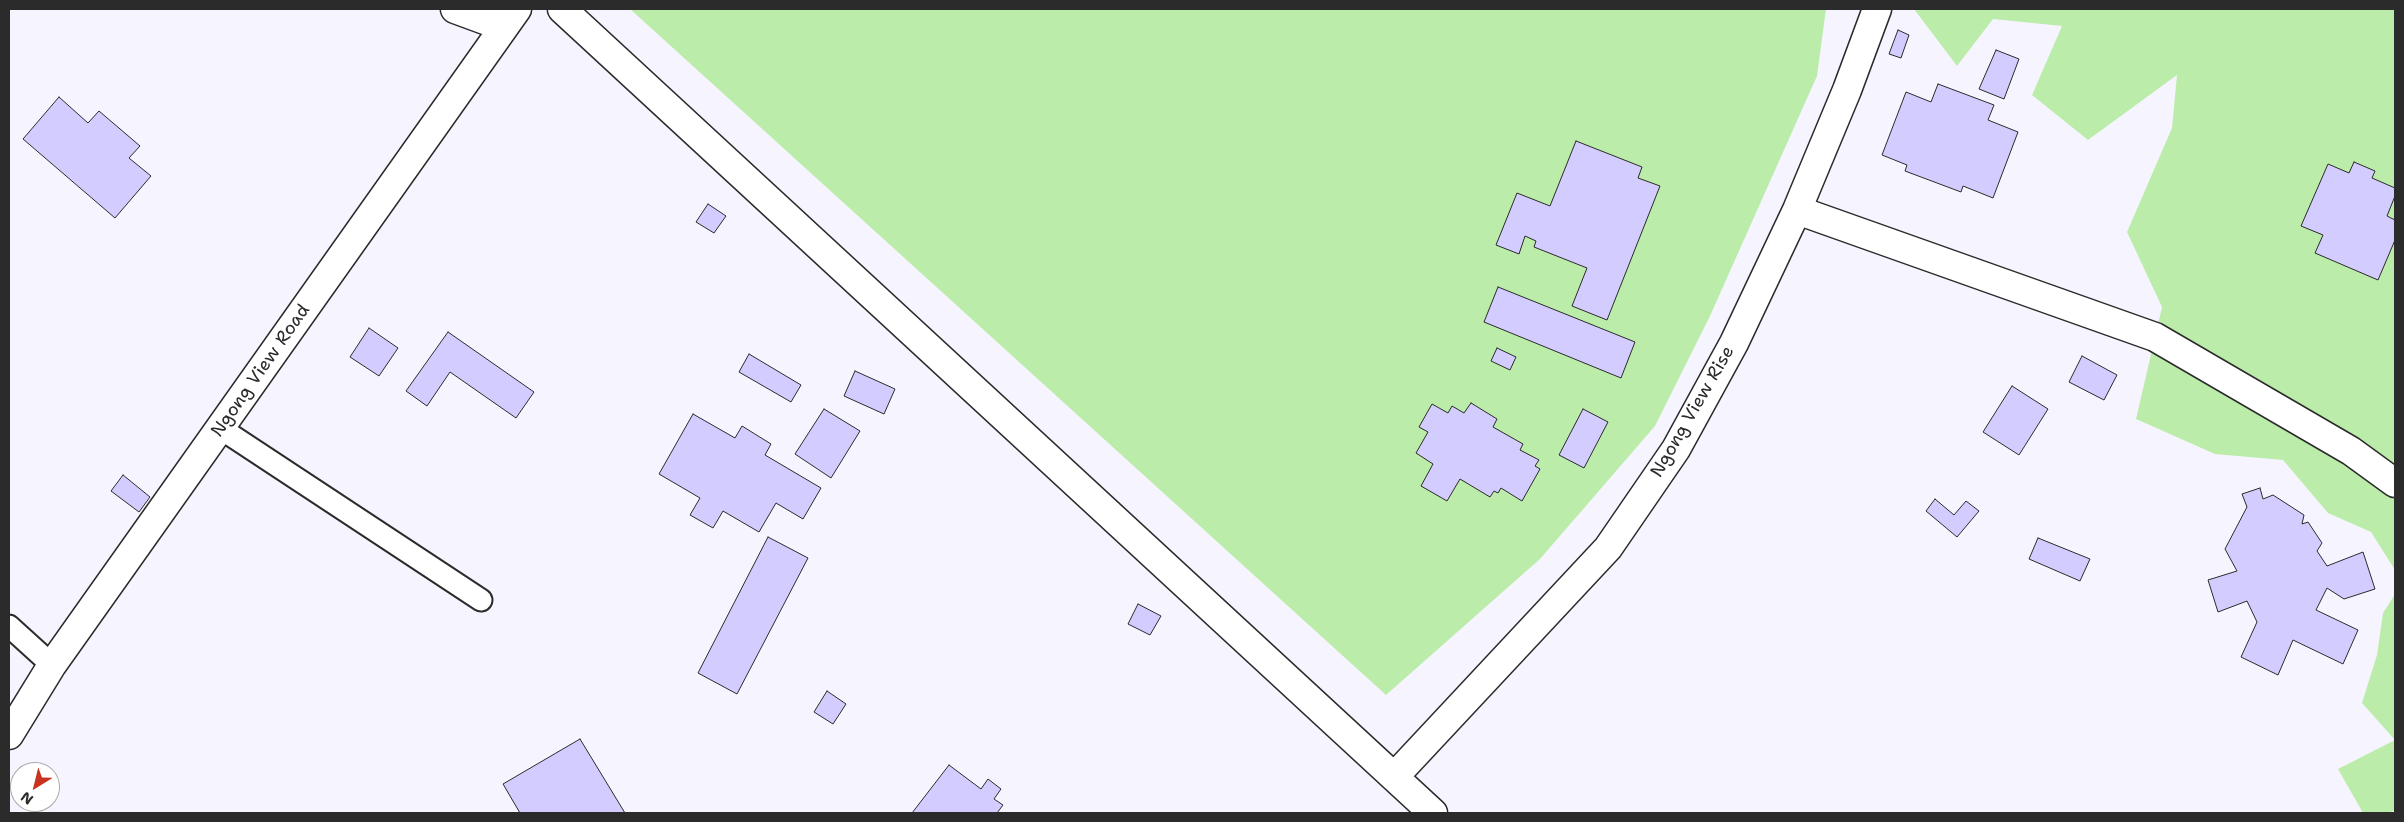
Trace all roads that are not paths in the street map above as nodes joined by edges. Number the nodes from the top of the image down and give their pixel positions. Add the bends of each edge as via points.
1 (455, 9) edge
2 (562, 9) edge
3 (1877, 9) edge
4 (510, 18) edge
5 (1796, 210) junction
6 (220, 428) junction
7 (2395, 483) edge
8 (481, 600) dead end
9 (9, 626) edge
10 (52, 665) junction
11 (9, 735) edge
12 (1394, 778) junction
13 (1433, 813) edge

1 - 4 street
2 - 12 street
3 - 5 street, Ngong View Rise
4 - 6 street, Ngong View Road
5 - 7 street via 2155,337 2351,451
5 - 12 street, Ngong View Rise via 1734,343 1676,449 1608,548
6 - 8 lane
6 - 10 street, Ngong View Road
9 - 10 lane
10 - 11 street, Ngong View Road
12 - 13 street

